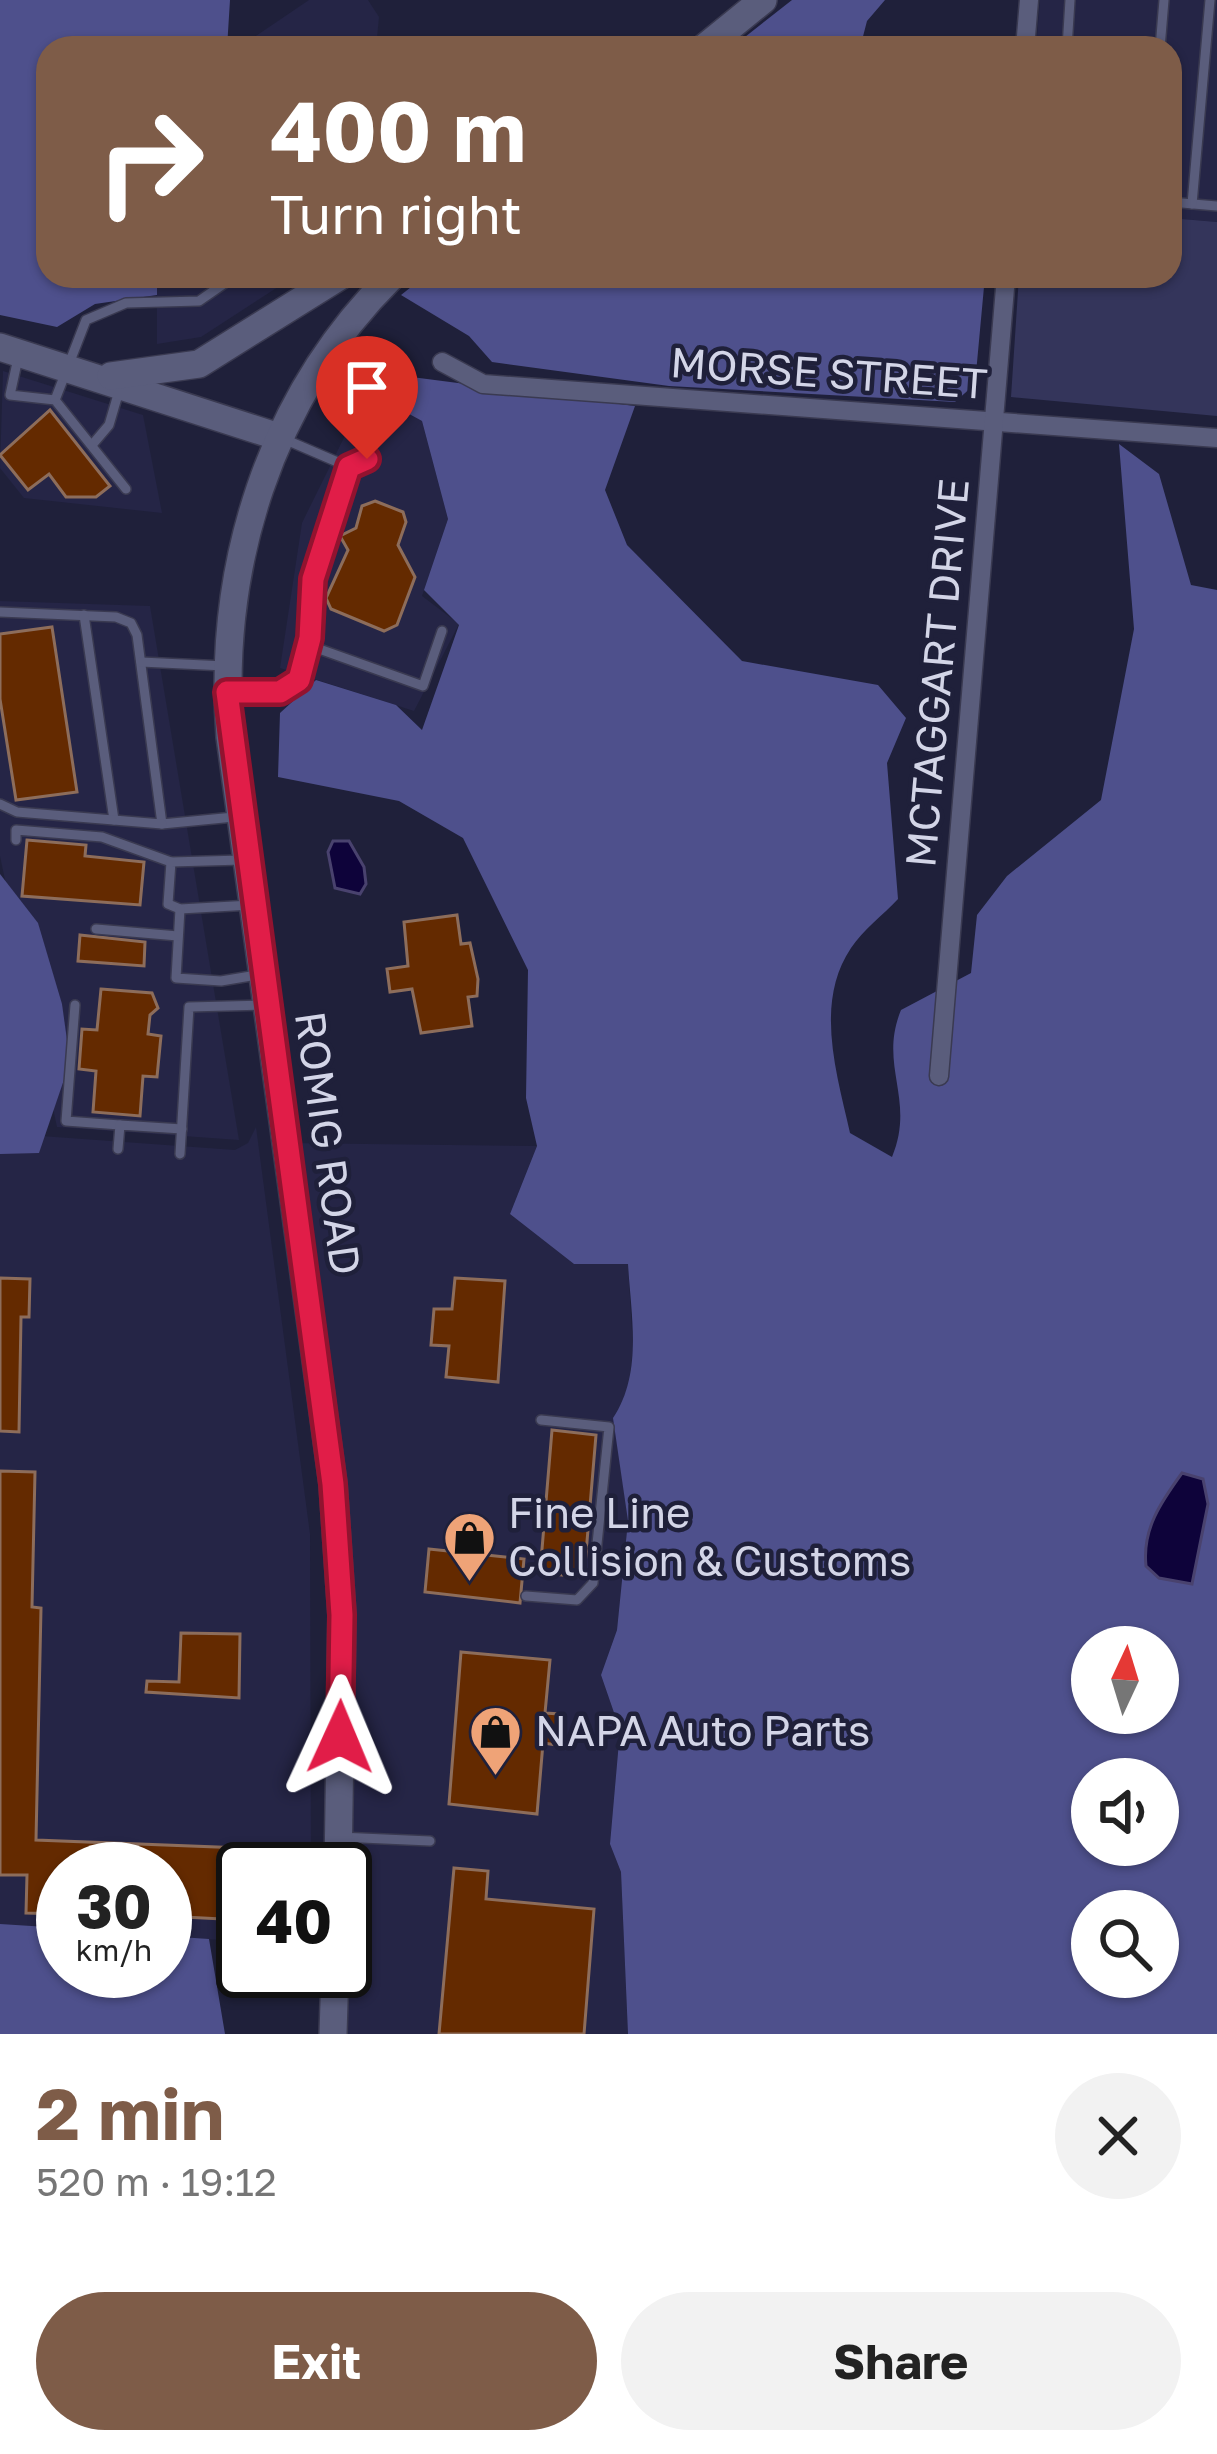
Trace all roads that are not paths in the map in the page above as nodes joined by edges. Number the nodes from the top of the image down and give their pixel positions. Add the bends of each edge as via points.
1 (763, 0) edge
2 (1029, 0) edge
3 (1070, 0) edge
4 (1164, 0) edge
5 (1210, 0) edge
6 (719, 36) edge
7 (1026, 36) edge
8 (1067, 36) edge
9 (1161, 36) edge
10 (1182, 203) edge
11 (1192, 204) junction
12 (1217, 206) edge
13 (218, 288) edge
14 (315, 288) edge
15 (382, 288) edge
16 (1005, 288) edge
17 (10, 350) edge
18 (442, 362) dead end
19 (66, 368) junction
20 (108, 381) junction
21 (55, 400) junction
22 (385, 415) dead end
23 (994, 421) junction
24 (279, 437) junction
25 (1217, 438) edge
26 (92, 446) junction
27 (349, 467) junction
28 (126, 489) dead end
29 (0, 612) edge
30 (84, 615) junction
31 (442, 632) dead end
32 (308, 645) junction
33 (141, 662) junction
34 (227, 679) junction
35 (0, 803) edge
36 (242, 817) junction
37 (114, 820) junction
38 (162, 824) junction
39 (16, 840) dead end
40 (248, 860) junction
41 (171, 862) junction
42 (254, 905) junction
43 (180, 909) junction
44 (96, 929) dead end
45 (178, 936) junction
46 (263, 974) junction
47 (268, 1004) junction
48 (75, 1005) dead end
49 (939, 1076) dead end
50 (120, 1125) junction
51 (182, 1130) junction
52 (118, 1149) dead end
53 (180, 1154) dead end
54 (542, 1420) dead end
55 (526, 1596) dead end
56 (339, 1838) junction
57 (430, 1841) dead end
58 (339, 1842) edge
59 (333, 1998) edge
60 (332, 2034) edge

1 - 6 street
2 - 7 street
3 - 8 lane
4 - 9 lane
5 - 11 lane
10 - 11 lane
11 - 12 lane
13 - 19 lane via 199,301 104,309 86,320
14 - 20 street via 199,364
15 - 24 street, ROMIG ROAD via 320,364
16 - 23 street, MCTAGGART DRIVE
17 - 19 street
17 - 21 lane via 10,395
18 - 23 street, MORSE STREET via 483,384
19 - 20 street
19 - 21 lane
20 - 24 street
20 - 26 lane via 109,425
21 - 26 lane
22 - 27 lane via 367,459
23 - 25 street, MORSE STREET
23 - 49 street, MCTAGGART DRIVE
24 - 27 lane
24 - 34 street, ROMIG ROAD via 244,544
26 - 28 lane
27 - 32 lane via 313,579
29 - 30 lane
30 - 33 lane via 131,623
30 - 37 lane
31 - 32 lane via 423,686
32 - 34 lane via 290,687
33 - 34 lane
33 - 38 lane
34 - 36 street, ROMIG ROAD
35 - 37 lane via 16,812
36 - 38 lane
36 - 40 street, ROMIG ROAD
37 - 38 lane
39 - 41 lane via 16,830 102,837
40 - 41 lane
40 - 42 street, ROMIG ROAD
41 - 43 lane via 168,904
42 - 43 lane
42 - 46 street, ROMIG ROAD
43 - 45 lane
44 - 45 lane
45 - 46 lane via 176,978
46 - 47 street, ROMIG ROAD
47 - 51 lane via 190,1007
47 - 56 street, ROMIG ROAD via 337,1526
48 - 50 lane via 66,1121
50 - 51 lane
50 - 52 lane
51 - 53 lane
54 - 55 lane via 608,1426 593,1583 577,1600
56 - 57 lane
56 - 58 street, ROMIG ROAD
59 - 60 street

